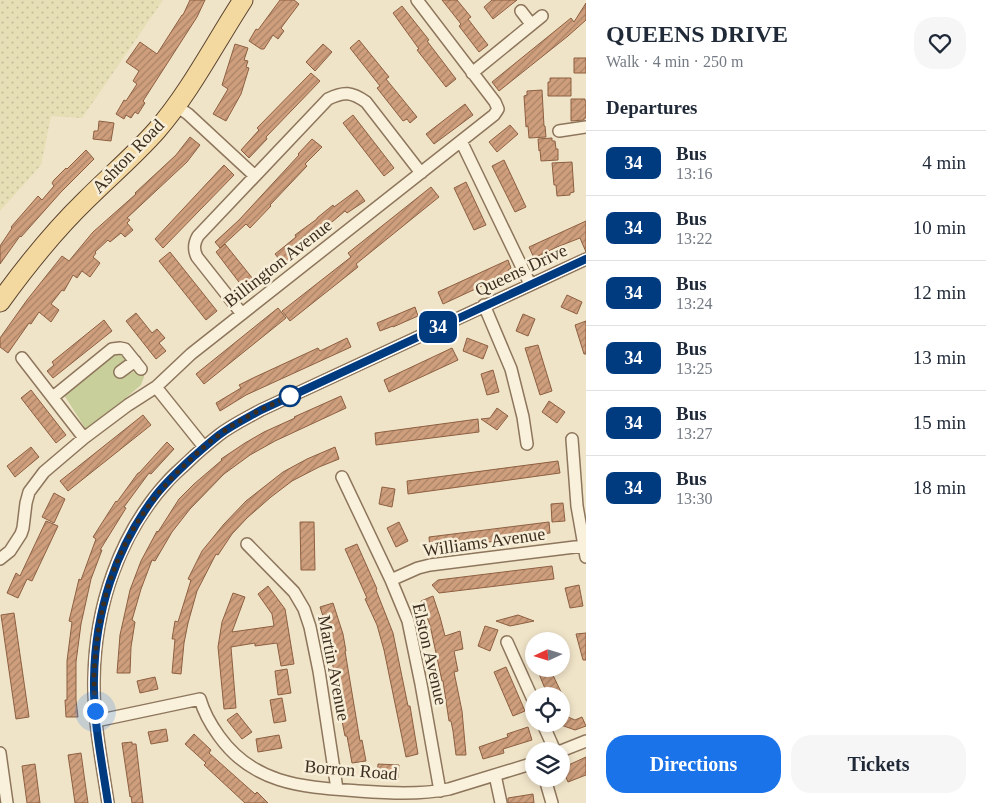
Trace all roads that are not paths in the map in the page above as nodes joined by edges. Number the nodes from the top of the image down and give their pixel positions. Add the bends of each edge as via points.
1 (243, 0) edge
2 (417, 0) edge
3 (521, 11) dead end
4 (542, 16) dead end
5 (531, 24) junction
6 (472, 73) junction
7 (176, 106) junction
8 (586, 127) edge
9 (559, 131) dead end
10 (461, 141) junction
11 (421, 173) junction
12 (255, 176) junction
13 (586, 259) edge
14 (530, 284) junction
15 (0, 302) edge
16 (484, 306) junction
17 (242, 314) junction
18 (22, 358) dead end
19 (120, 372) dead end
20 (156, 387) junction
21 (53, 397) junction
22 (84, 438) junction
23 (572, 439) dead end
24 (528, 444) dead end
25 (204, 447) junction
26 (342, 478) dead end
27 (248, 544) dead end
28 (585, 552) edge
29 (0, 559) edge
30 (390, 580) junction
31 (507, 642) dead end
32 (527, 687) edge
33 (96, 721) junction
34 (586, 741) edge
35 (570, 747) edge
36 (0, 752) edge
37 (525, 766) edge
38 (496, 775) junction
39 (547, 787) edge
40 (338, 789) junction
41 (440, 790) junction
42 (7, 803) edge
43 (108, 803) edge
44 (500, 803) edge
45 (552, 803) edge

1 - 7 main road, Ashton Road
2 - 6 street
3 - 5 street
4 - 5 street
5 - 6 street
6 - 10 street, Billington Avenue via 498,109
7 - 12 street
7 - 15 main road, Ashton Road via 140,148 55,232
8 - 9 street
10 - 11 street, Billington Avenue
10 - 14 street
11 - 12 street via 366,102 343,93 328,99
11 - 17 street, Billington Avenue
12 - 17 street via 198,236 194,246 197,257
13 - 14 street, Queens Drive
14 - 16 street, Queens Drive
16 - 24 street via 511,369
16 - 25 street, Queens Drive via 261,410 219,434
17 - 20 street, Billington Avenue via 191,354
18 - 21 street
19 - 21 street via 138,365 125,349 120,348 112,350
20 - 22 street, Billington Avenue
20 - 25 street
21 - 22 street
22 - 29 street, Billington Avenue via 34,484 26,503 21,534 10,551
23 - 28 street via 576,506
25 - 33 street, Queens Drive via 156,495 116,563 98,630 94,678
26 - 30 street, Elston Avenue
27 - 40 street, Martin Avenue via 294,592 304,609 310,627
28 - 30 street, Williams Avenue via 430,565
30 - 41 street, Elston Avenue via 408,621
31 - 32 street
33 - 40 street, Borron Road via 200,699 212,727 234,754 249,766 282,781
33 - 43 street, Queens Drive
34 - 35 street
36 - 42 street
37 - 38 street, Borron Road
38 - 41 street, Borron Road
38 - 44 street
39 - 45 street
40 - 41 street, Borron Road via 416,793

